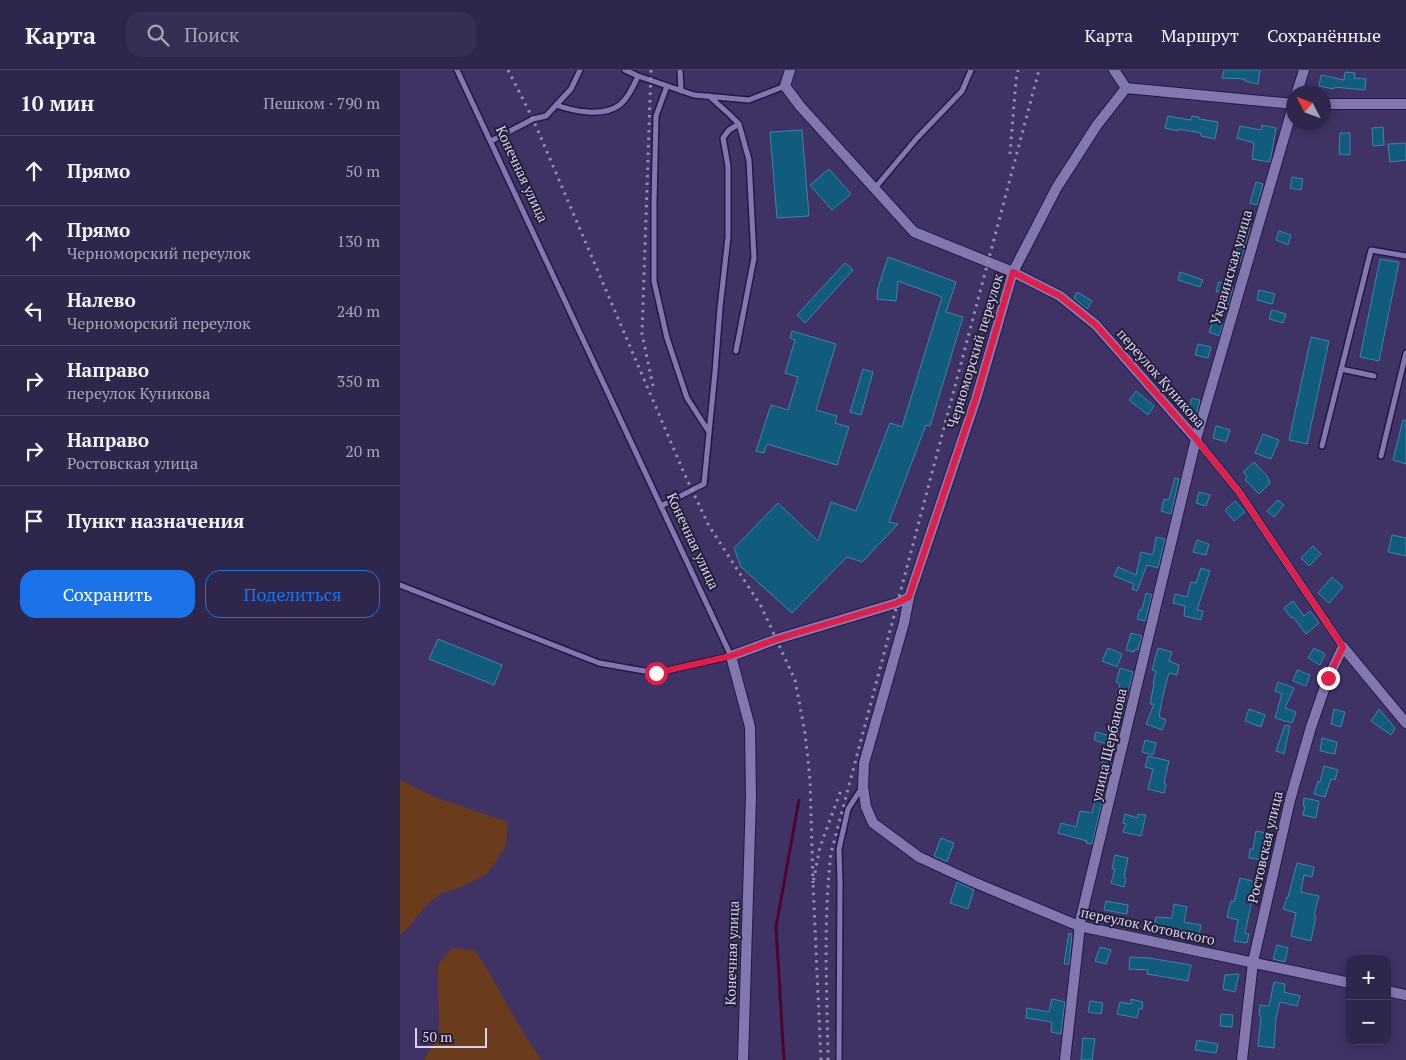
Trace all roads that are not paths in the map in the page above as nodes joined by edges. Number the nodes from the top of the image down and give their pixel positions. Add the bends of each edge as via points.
1 (457, 70) edge
2 (580, 70) edge
3 (625, 70) edge
4 (680, 70) edge
5 (790, 70) edge
6 (971, 70) edge
7 (1114, 70) edge
8 (1304, 70) edge
9 (638, 76) junction
10 (1299, 85) edge
11 (668, 86) junction
12 (785, 86) junction
13 (1126, 88) junction
14 (681, 91) junction
15 (709, 96) junction
16 (1286, 103) edge
17 (1331, 104) edge
18 (1406, 104) edge
19 (556, 105) junction
20 (739, 124) junction
21 (1286, 128) edge
22 (491, 141) junction
23 (874, 188) junction
24 (1406, 256) edge
25 (1013, 272) junction
26 (736, 351) dead end
27 (1406, 353) edge
28 (1342, 369) junction
29 (1374, 376) dead end
30 (709, 433) junction
31 (1196, 439) junction
32 (1322, 446) dead end
33 (1381, 456) dead end
34 (661, 506) junction
35 (400, 585) edge
36 (909, 597) junction
37 (1343, 647) junction
38 (731, 656) junction
39 (1406, 723) edge
40 (863, 786) junction
41 (873, 823) joint
42 (1079, 926) junction
43 (1253, 962) junction
44 (1346, 982) edge
45 (1391, 992) edge
46 (1406, 995) edge
47 (743, 1060) edge
48 (839, 1060) edge
49 (1065, 1060) edge
50 (1242, 1060) edge

1 - 22 lane, Конечная улица
2 - 19 lane via 571,88
3 - 9 lane
4 - 14 lane
5 - 12 street
6 - 23 lane via 962,91
7 - 13 street
8 - 10 street
9 - 11 lane
9 - 19 lane via 632,91 612,110 587,112
11 - 14 lane
11 - 30 lane via 656,116 654,282 667,338 687,398
12 - 15 lane via 749,100
12 - 23 street, переулок Куникова
13 - 16 street
13 - 25 street, Черноморский переулок via 1056,187
14 - 15 lane
15 - 20 lane
17 - 18 street
19 - 22 lane via 546,116 533,119
20 - 26 lane via 749,160 754,258
20 - 30 lane via 728,130 723,138 728,166 728,237
21 - 31 street, Украинская улица
22 - 34 lane, Конечная улица
23 - 25 street, переулок Куникова via 914,232
24 - 28 lane via 1371,250
25 - 31 street, переулок Куникова via 1060,296 1096,325
25 - 36 street, Черноморский переулок via 976,398
27 - 33 lane
28 - 29 lane
28 - 32 lane
30 - 34 lane via 704,484
31 - 37 street, переулок Куникова via 1239,492
31 - 42 street, улица Щербанова
34 - 38 lane, Конечная улица
35 - 38 lane via 599,663 656,673
36 - 38 street
36 - 40 street, Черноморский переулок via 864,763
37 - 39 street, переулок Куникова
37 - 43 street, Ростовская улица via 1311,726 1290,800
38 - 47 street, Конечная улица via 750,727
40 - 41 street, Черноморский переулок via 866,807
40 - 48 lane via 848,809 839,849
41 - 42 street, переулок Котовского via 919,857
42 - 43 street, переулок Котовского
42 - 49 street, улица Щербанова
43 - 44 street, переулок Котовского
43 - 50 street, Ростовская улица
45 - 46 street

